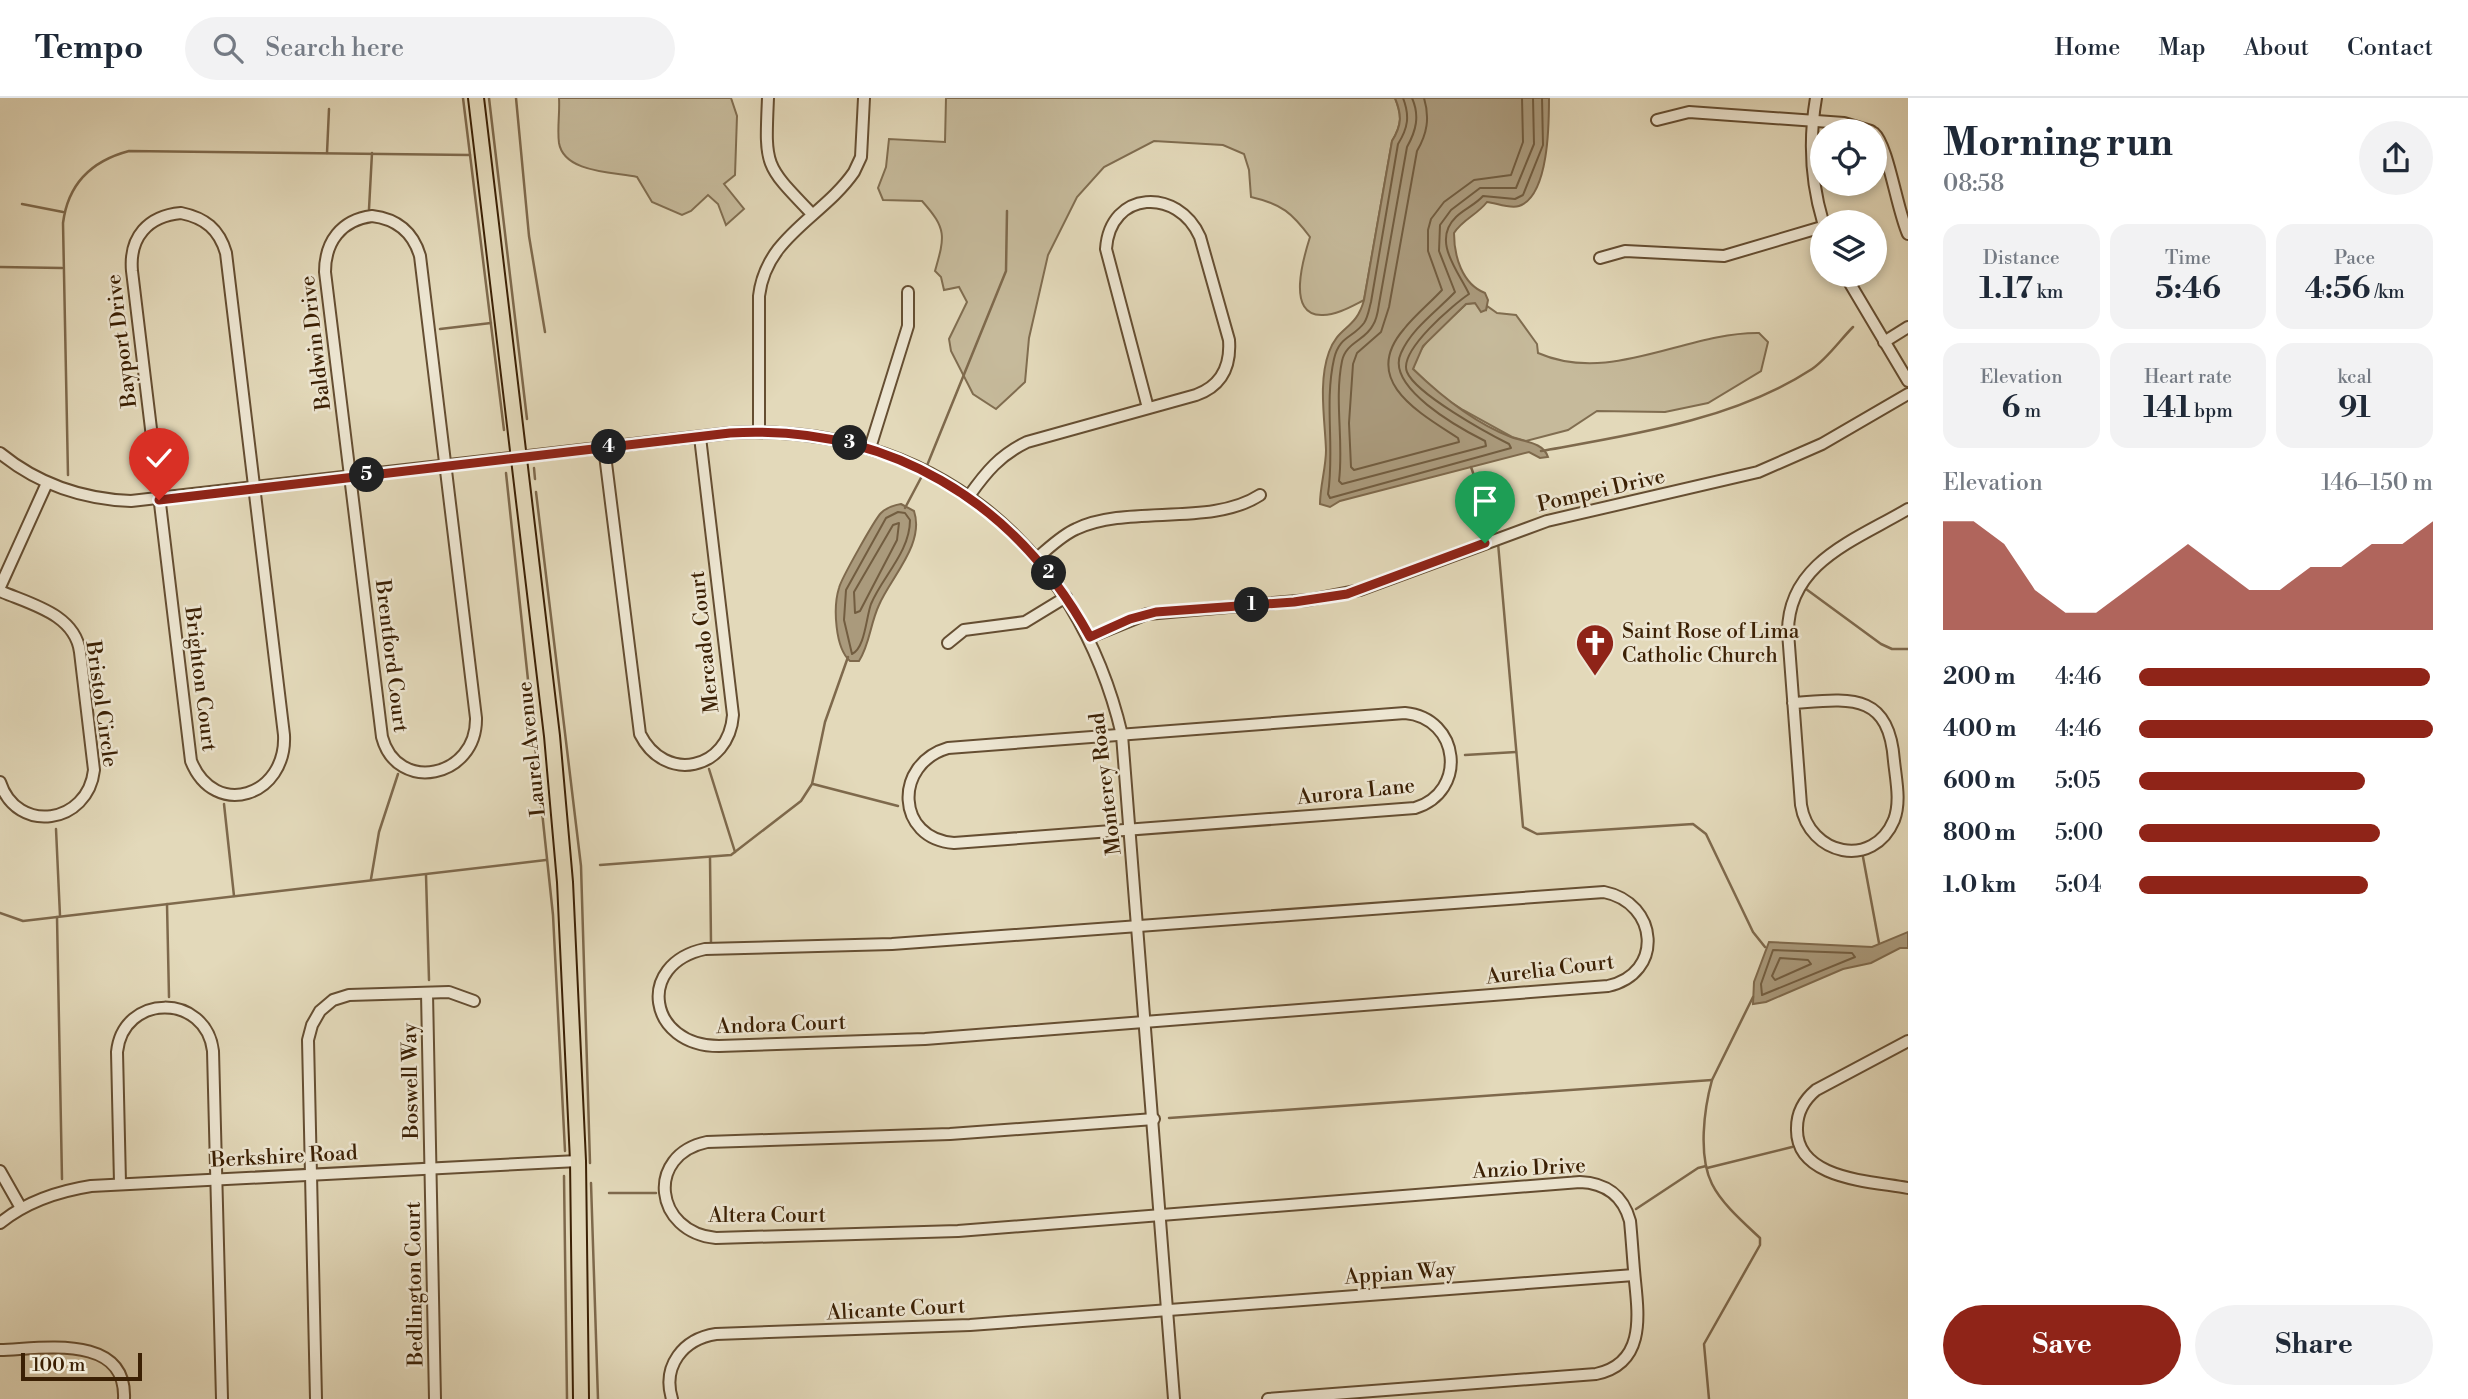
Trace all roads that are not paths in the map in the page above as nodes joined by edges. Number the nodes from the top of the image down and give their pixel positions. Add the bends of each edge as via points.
1 (476, 98) edge
2 (768, 98) edge
3 (864, 98) edge
4 (1816, 98) edge
5 (1813, 119) edge
6 (1657, 120) dead end
7 (1810, 121) edge
8 (1887, 163) edge
9 (812, 214) junction
10 (1810, 228) edge
11 (1908, 234) edge
12 (1601, 258) dead end
13 (1852, 287) edge
14 (908, 292) dead end
15 (1908, 327) edge
16 (1884, 342) junction
17 (1908, 381) edge
18 (1908, 394) edge
19 (1148, 408) junction
20 (759, 431) junction
21 (700, 437) junction
22 (604, 447) junction
23 (870, 448) junction
24 (0, 453) edge
25 (518, 457) junction
26 (446, 466) junction
27 (350, 477) junction
28 (47, 483) junction
29 (255, 488) junction
30 (1260, 495) dead end
31 (969, 496) junction
32 (159, 500) junction
33 (1908, 509) edge
34 (1037, 558) junction
35 (0, 589) edge
36 (1066, 597) junction
37 (1090, 637) junction
38 (948, 643) dead end
39 (1793, 703) junction
40 (1122, 735) junction
41 (0, 782) edge
42 (1132, 831) junction
43 (1139, 927) junction
44 (427, 993) junction
45 (474, 1001) dead end
46 (1146, 1023) junction
47 (1908, 1041) edge
48 (1154, 1118) junction
49 (578, 1161) junction
50 (431, 1168) junction
51 (0, 1171) edge
52 (312, 1174) junction
53 (216, 1179) junction
54 (120, 1183) junction
55 (1908, 1188) edge
56 (21, 1208) junction
57 (1161, 1214) junction
58 (0, 1223) edge
59 (1634, 1275) junction
60 (1168, 1311) junction
61 (0, 1350) edge
62 (124, 1399) edge
63 (222, 1399) edge
64 (316, 1399) edge
65 (435, 1399) edge
66 (581, 1399) edge
67 (672, 1399) edge
68 (1174, 1399) edge
69 (1268, 1399) edge

1 - 25 main road, Laurel Avenue
2 - 9 street via 768,162
3 - 9 street via 858,166
4 - 5 street
6 - 7 street via 1689,112
8 - 11 street
9 - 20 street via 775,251 761,280
10 - 12 street via 1724,256 1625,251
13 - 16 street
14 - 23 street via 908,326
15 - 16 street
16 - 17 street
18 - 37 street, Pompei Drive via 1822,444 1758,471 1559,518 1347,594 1156,612
19 - 19 street via 1210,388 1226,370 1229,348 1195,225 1181,209 1156,201 1123,212 1110,229 1106,249
19 - 31 street via 1010,450 989,467
20 - 21 street, Monterey Road
20 - 23 street, Monterey Road via 807,434
21 - 22 street, Monterey Road
21 - 22 street, Mercado Court via 733,715 722,747 707,760 688,765 654,754 640,734
22 - 25 street, Monterey Road
23 - 31 street, Monterey Road
24 - 28 street, Monterey Road
25 - 26 street, Monterey Road
25 - 49 main road, Laurel Avenue via 564,869
26 - 27 street, Monterey Road
26 - 27 street, Baldwin Drive via 420,256 403,227 372,216 341,229 331,240 325,264
26 - 27 street, Brentford Court via 476,726 463,758 433,772 402,765 389,753 382,737
27 - 29 street, Monterey Road
28 - 32 street, Monterey Road via 91,497
28 - 35 street, Bristol Circle
29 - 32 street, Monterey Road
29 - 32 street, Bayport Drive via 223,242 202,219 170,214 152,221 141,232 131,262
29 - 32 street, Brighton Court via 285,745 277,773 247,794 215,790 200,778 191,761
30 - 34 street via 1248,503 1216,509 1077,528
31 - 34 street, Monterey Road
33 - 39 street via 1824,559 1799,583 1788,621
34 - 36 street, Monterey Road
35 - 41 street, Bristol Circle via 54,615 74,635 94,770 80,802 52,817 16,807
36 - 37 street, Monterey Road
36 - 38 street via 1025,622 964,629
37 - 40 street, Monterey Road
39 - 39 street via 1805,822 1818,840 1831,848 1854,851 1874,844 1890,827 1897,807 1888,726 1873,709 1854,701
40 - 42 street, Monterey Road
40 - 42 street, Aurora Lane via 942,750 916,768 908,802 923,830 948,843
40 - 42 street, Aurora Lane via 1405,713 1434,723 1452,754 1450,776 1443,789 1415,808
42 - 43 street, Monterey Road
43 - 46 street, Monterey Road
43 - 46 street, Andora Court via 892,944 705,949 684,955 670,966 661,982 659,1001 673,1032 707,1046 925,1039
43 - 46 street, Aurelia Court via 1604,891 1633,905 1647,933 1646,952 1636,970 1608,986
44 - 45 street via 449,992
44 - 50 street, Boswell Way
44 - 52 street via 349,995 333,1000 315,1017 308,1040
46 - 48 street, Monterey Road
47 - 55 street via 1816,1090 1805,1100 1797,1126 1804,1152 1821,1168
48 - 57 street, Monterey Road
48 - 57 street, Altera Court via 950,1134 707,1142 677,1157 664,1190 681,1225 716,1238 958,1231
49 - 50 street, Berkshire Road
49 - 66 main road, Laurel Avenue
50 - 52 street, Berkshire Road
50 - 65 street, Bedlington Court
51 - 56 street
52 - 53 street, Berkshire Road
52 - 64 street
53 - 54 street, Berkshire Road
53 - 54 street via 211,1040 194,1016 182,1009 158,1006 131,1020 118,1044
53 - 63 street
54 - 56 street, Berkshire Road via 65,1190
56 - 58 street, Berkshire Road
57 - 59 street, Anzio Drive via 1593,1183 1614,1193 1626,1209
57 - 60 street, Monterey Road
59 - 60 street, Appian Way
59 - 69 street, Anzio Drive via 1639,1321 1636,1340 1622,1362 1603,1372
60 - 67 street, Alicante Court via 898,1329 706,1335 690,1342 675,1359 669,1381
60 - 68 street, Monterey Road
61 - 62 street via 93,1351 116,1369

